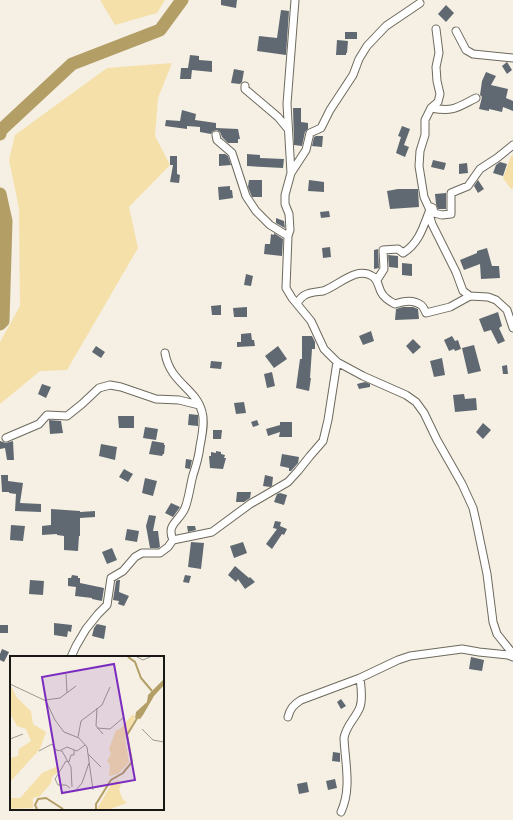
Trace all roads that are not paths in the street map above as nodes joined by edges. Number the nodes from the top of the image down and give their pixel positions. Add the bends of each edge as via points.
1 (295, 0) edge
2 (420, 3) dead end
3 (436, 29) dead end
4 (456, 31) dead end
5 (513, 58) edge
6 (245, 86) dead end
7 (476, 98) dead end
8 (431, 108) junction
9 (288, 128) junction
10 (216, 135) dead end
11 (513, 145) edge
12 (291, 173) junction
13 (430, 210) junction
14 (288, 236) junction
15 (377, 280) junction
16 (470, 296) junction
17 (297, 304) junction
18 (513, 328) edge
19 (165, 353) dead end
20 (337, 362) junction
21 (199, 405) junction
22 (6, 438) dead end
23 (173, 540) junction
24 (72, 656) edge
25 (513, 656) edge
26 (360, 678) junction
27 (288, 718) dead end
28 (341, 812) dead end

1 - 9 street via 287,104
2 - 12 street via 386,26 367,46 321,128 310,133 306,150
3 - 8 street via 439,53 436,67 440,94 438,102
4 - 5 street via 466,50 473,54
6 - 9 street via 245,89
7 - 8 street via 458,108
8 - 13 street via 425,120 419,166 424,197
9 - 12 street
10 - 14 street via 217,140 232,152 246,196 256,211 270,225
11 - 13 street via 480,169 468,186 451,193 451,214 434,213 431,207
12 - 14 street via 285,195 289,214
13 - 15 street via 417,240 409,249 403,253 398,249 383,250 384,269
13 - 16 street via 432,224 463,291
14 - 17 street via 286,288
15 - 16 street via 388,300 395,304 411,301 421,305 426,313 450,307
15 - 17 street via 368,274 356,274 324,290 308,293 300,298
16 - 18 street via 496,300 507,310
17 - 20 street via 311,321 324,349
19 - 21 street via 173,375
20 - 23 street via 323,441 288,482 250,504 212,532
20 - 25 street via 406,395 416,402 424,413 473,508 487,574 493,622 497,634
21 - 22 street via 179,400 156,399 110,384 99,388 67,416 47,415 39,424
21 - 23 street via 203,419 200,445 187,502 171,528
23 - 24 street via 160,553 136,557 123,571 111,578 107,605 86,629
25 - 26 street via 462,649 424,653 398,660
26 - 27 street via 301,700 290,709
26 - 28 street via 360,709 346,730 344,738 348,788

